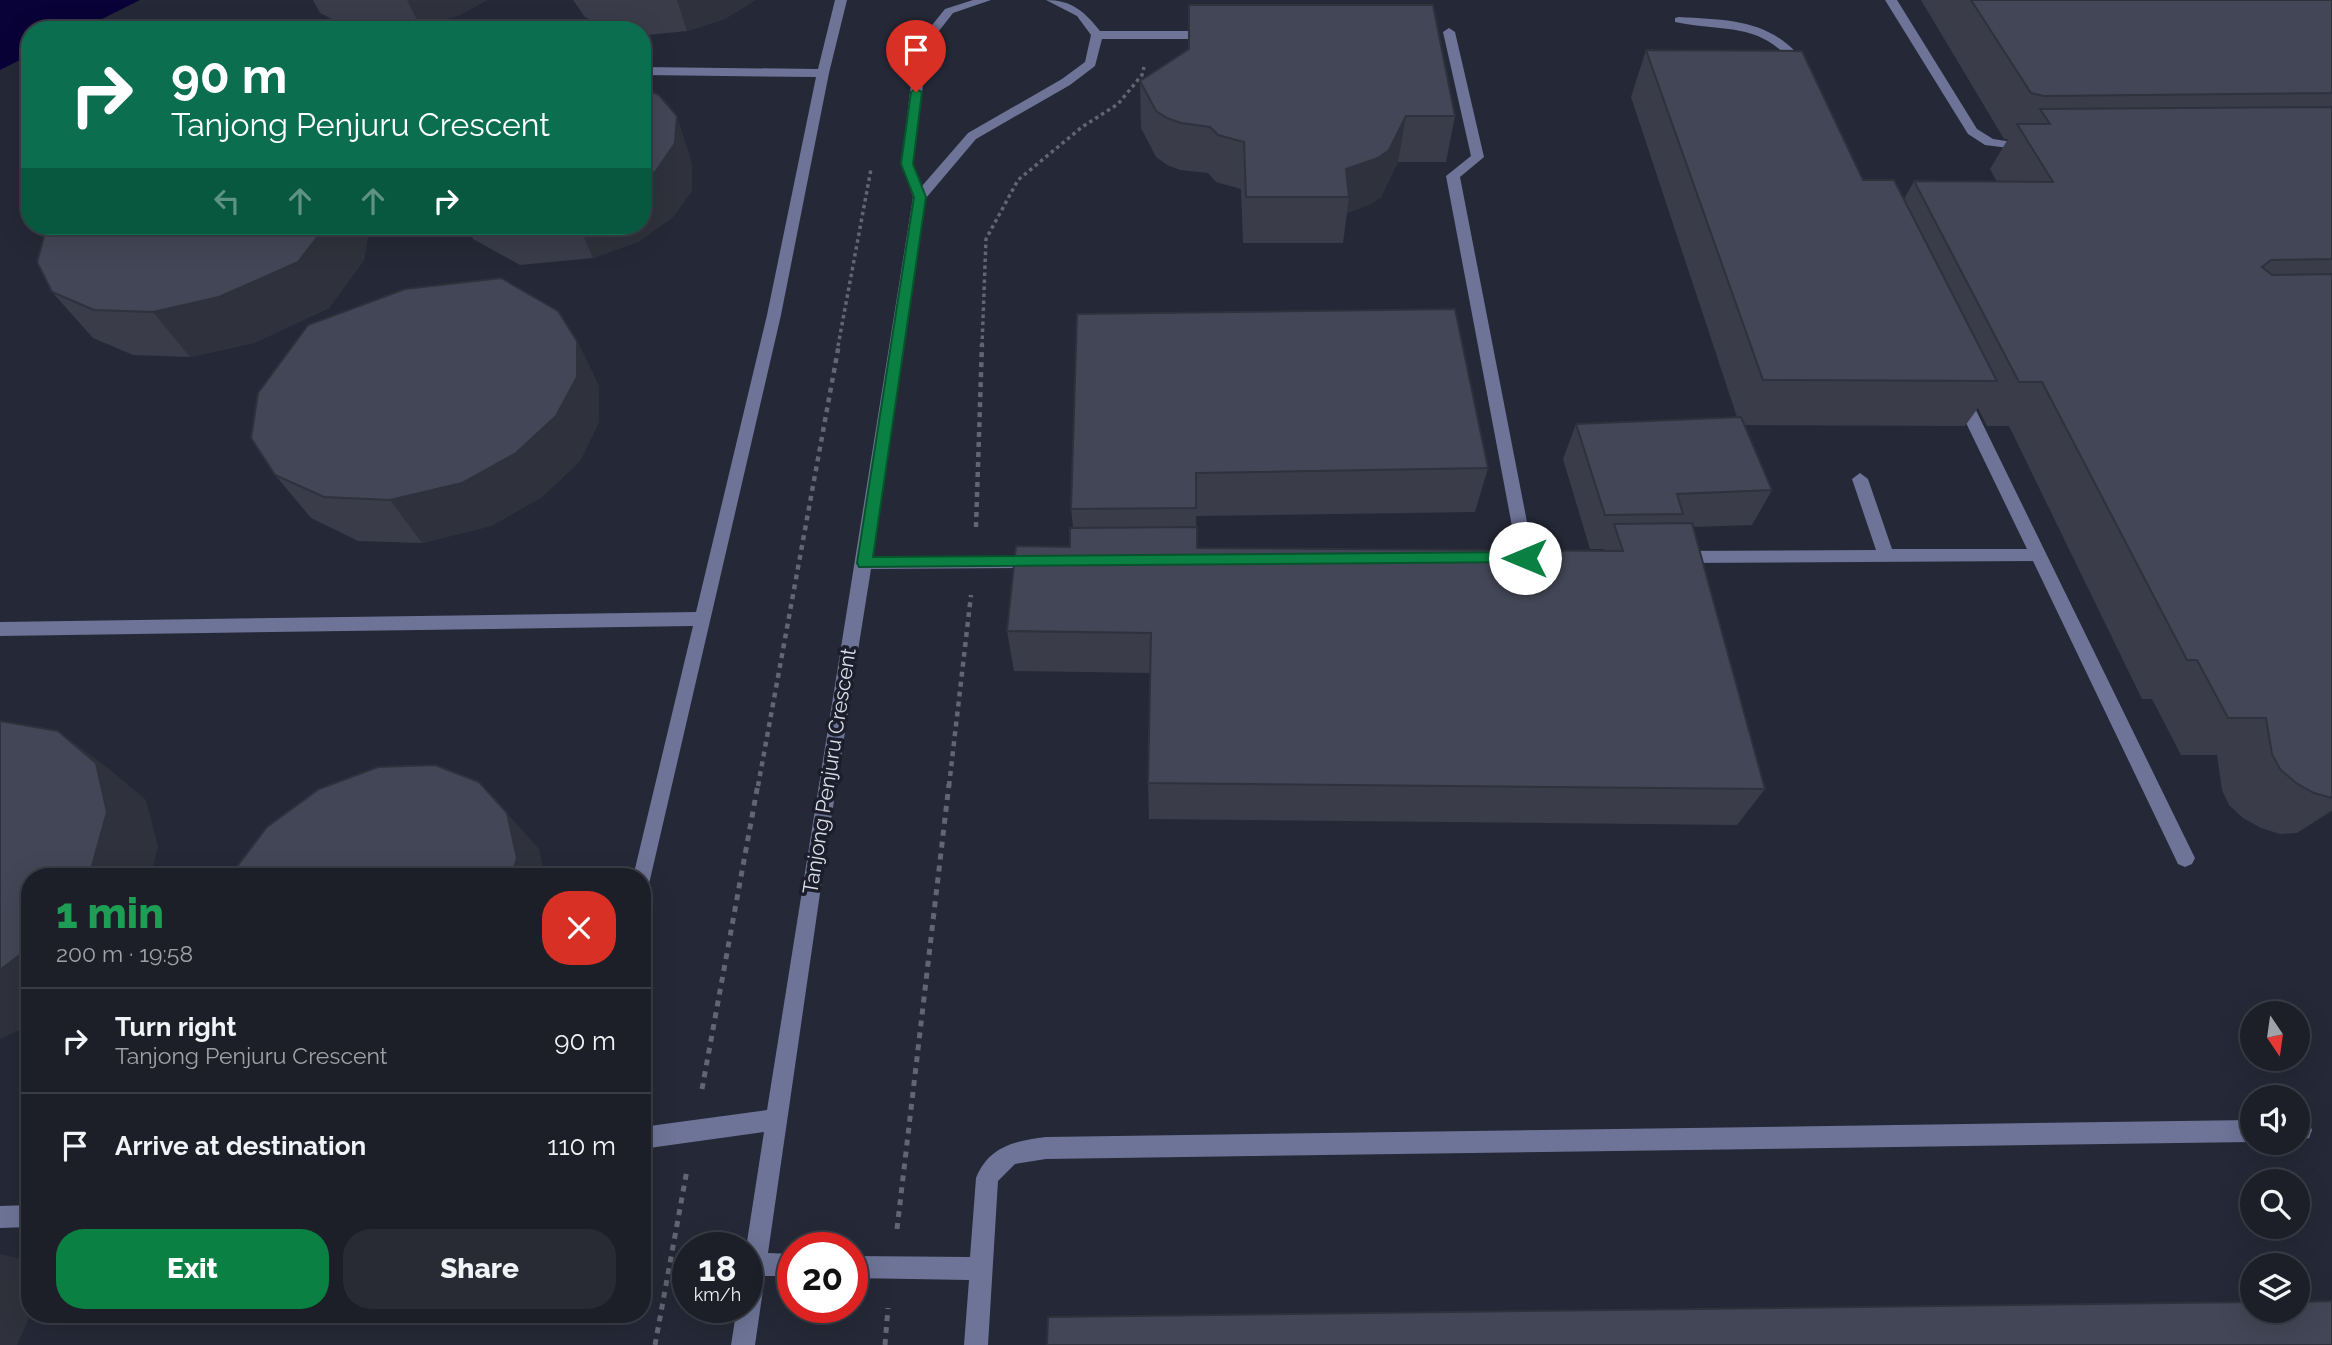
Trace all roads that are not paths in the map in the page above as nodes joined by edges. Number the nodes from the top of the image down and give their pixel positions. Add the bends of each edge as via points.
1 (841, 0) edge
2 (985, 0) edge
3 (1052, 0) edge
4 (1891, 0) edge
5 (1679, 20) dead end
6 (1449, 32) dead end
7 (1097, 35) junction
8 (1231, 35) edge
9 (651, 71) edge
10 (823, 73) junction
11 (1808, 78) edge
12 (2043, 148) edge
13 (920, 197) junction
14 (1953, 379) edge
15 (1860, 479) dead end
16 (2038, 555) junction
17 (1886, 556) junction
18 (1664, 557) edge
19 (1526, 558) edge
20 (1058, 562) edge
21 (864, 563) junction
22 (702, 619) junction
23 (0, 629) edge
24 (2185, 858) dead end
25 (644, 868) edge
26 (776, 1119) junction
27 (2240, 1130) edge
28 (651, 1137) edge
29 (21, 1216) edge
30 (0, 1217) edge
31 (758, 1232) edge
32 (868, 1267) edge
33 (981, 1269) junction
34 (746, 1323) edge
35 (743, 1345) edge
36 (976, 1345) edge

1 - 10 street
2 - 13 street via 949,11 922,45 907,164
3 - 7 street via 1081,14
4 - 12 street via 1972,131 1989,142
5 - 11 street via 1723,23 1771,35 1797,59
6 - 19 street via 1478,157 1453,176
7 - 8 street
7 - 13 street via 1091,63 972,136
9 - 10 street
10 - 22 street via 774,315
13 - 21 street, Tanjong Penjuru Crescent
14 - 16 street
15 - 17 street
16 - 17 street
16 - 24 street
17 - 18 street
20 - 21 street
21 - 26 street, Tanjong Penjuru Crescent
22 - 23 street
22 - 25 street
26 - 28 street
26 - 31 street, Tanjong Penjuru Crescent
27 - 33 street via 1045,1148 1010,1153 996,1162 987,1178
29 - 30 street
32 - 33 street
33 - 36 street
34 - 35 street, Tanjong Penjuru Crescent

